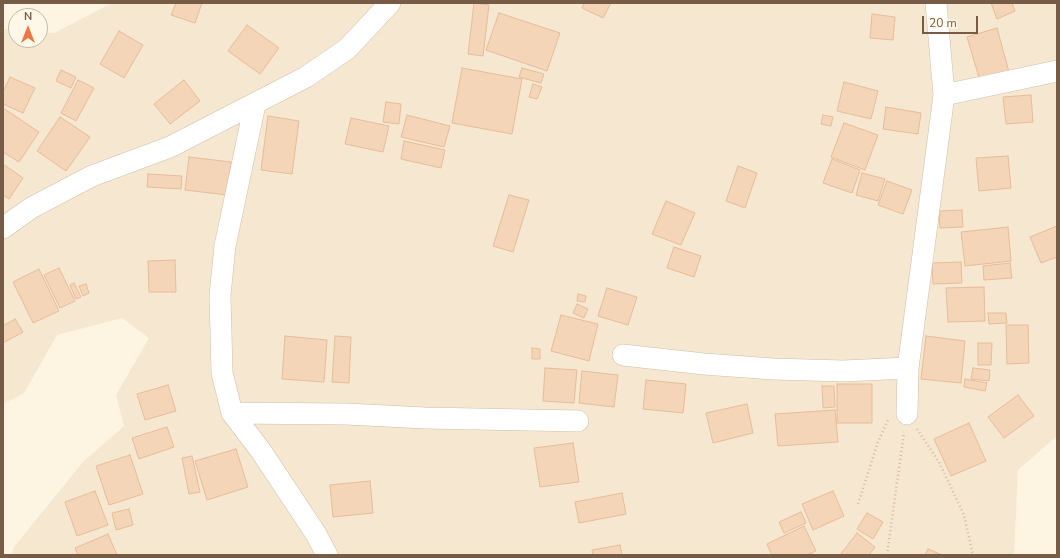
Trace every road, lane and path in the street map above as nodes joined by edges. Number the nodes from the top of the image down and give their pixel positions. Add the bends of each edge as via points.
1 (390, 3) edge
2 (936, 3) edge
3 (1057, 71) edge
4 (944, 95) junction
5 (255, 104) junction
6 (3, 228) edge
7 (623, 355) dead end
8 (908, 368) junction
9 (232, 413) junction
10 (899, 414) junction
11 (578, 421) dead end
12 (858, 504) dead end
13 (327, 555) edge
14 (887, 555) edge
15 (973, 555) edge

1 - 5 street via 347,49 306,77
2 - 4 street
3 - 4 street
4 - 8 street
5 - 6 street via 170,147 92,176 31,208
5 - 9 street via 225,246 220,295 222,373
7 - 8 street via 773,369 844,371
8 - 10 street
9 - 11 street
9 - 13 street via 261,451
10 - 12 path via 878,442
10 - 14 path
10 - 15 path via 939,462 964,515

